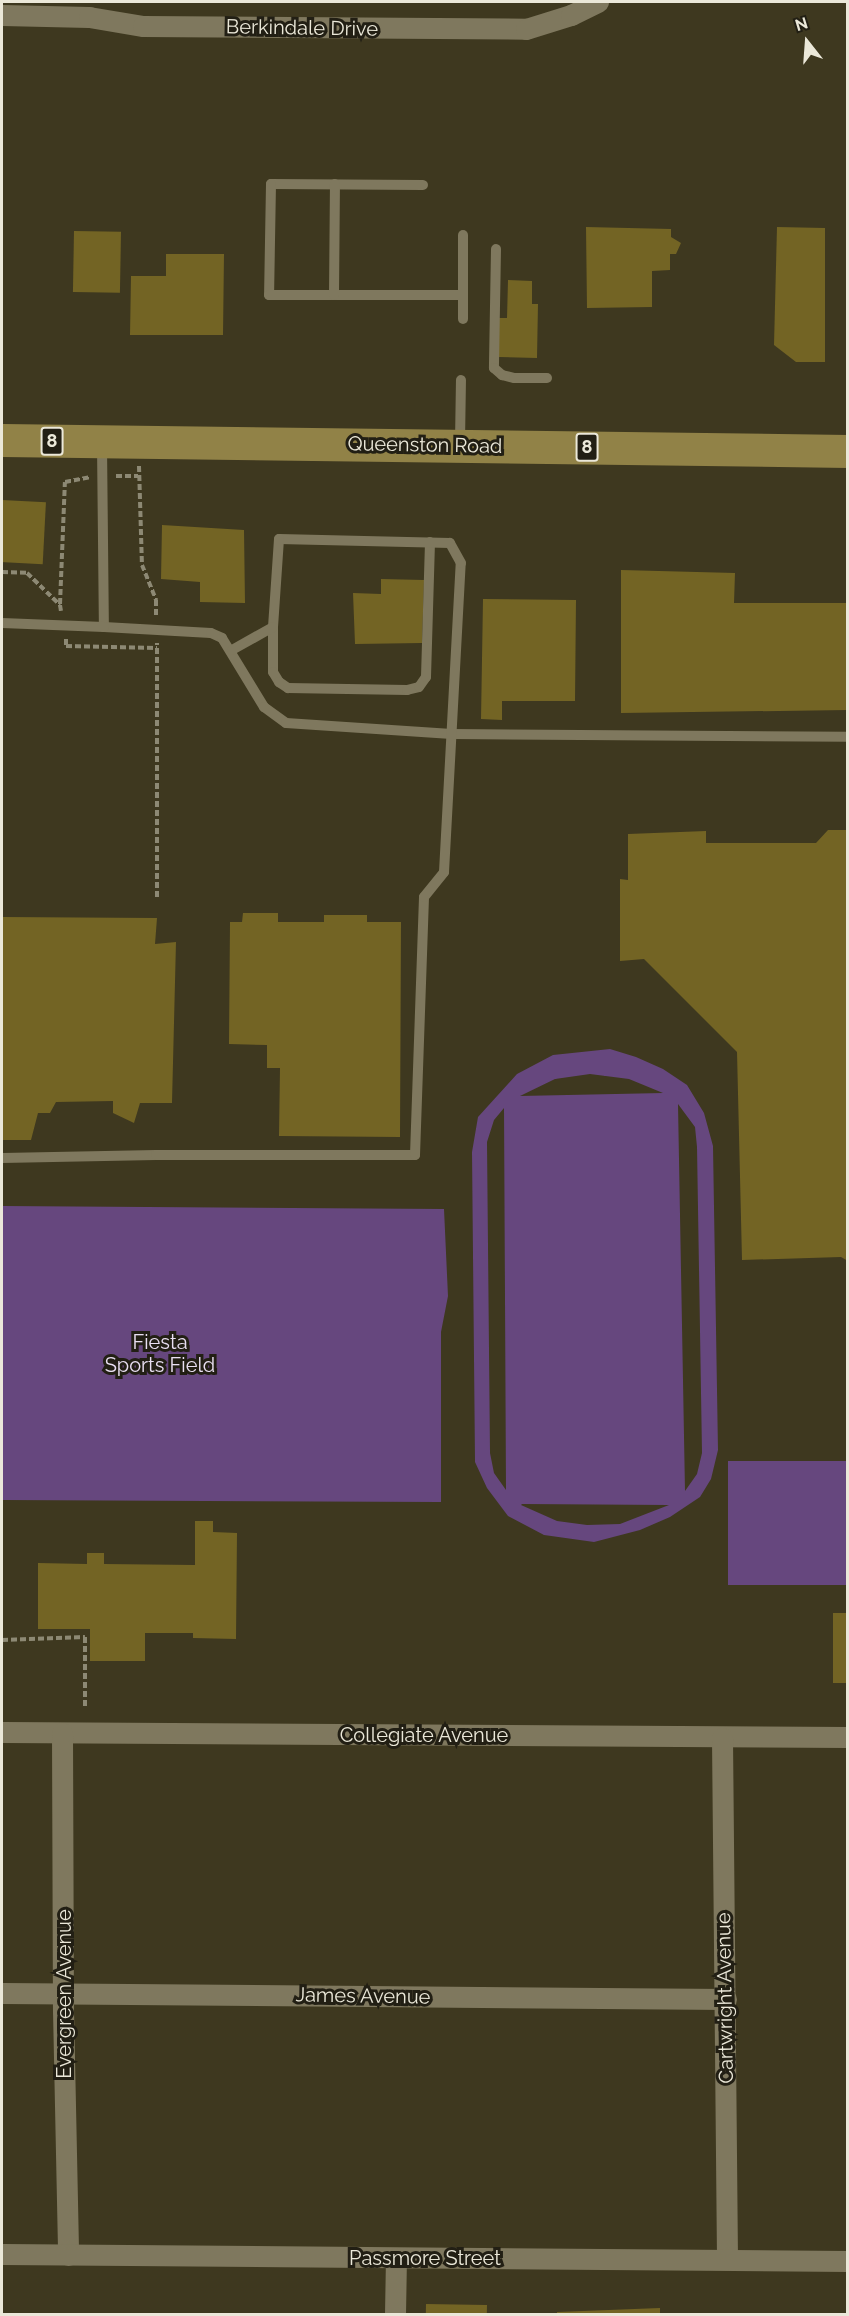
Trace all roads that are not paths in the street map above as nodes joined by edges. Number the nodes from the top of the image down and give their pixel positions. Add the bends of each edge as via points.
1 (598, 2) edge
2 (89, 9) edge
3 (2, 15) edge
4 (334, 184) junction
5 (423, 184) dead end
6 (463, 235) dead end
7 (496, 249) dead end
8 (334, 295) junction
9 (463, 295) junction
10 (463, 319) dead end
11 (547, 378) dead end
12 (461, 380) dead end
13 (2, 440) edge
14 (102, 442) junction
15 (460, 446) junction
16 (848, 451) edge
17 (430, 542) junction
18 (2, 623) edge
19 (104, 627) junction
20 (273, 627) junction
21 (232, 650) junction
22 (452, 734) junction
23 (848, 737) edge
24 (2, 1158) edge
25 (2, 1732) edge
26 (62, 1732) junction
27 (848, 1737) edge
28 (722, 1738) junction
29 (2, 1993) edge
30 (65, 1994) junction
31 (726, 1999) junction
32 (2, 2254) edge
33 (68, 2255) junction
34 (396, 2258) junction
35 (727, 2258) junction
36 (848, 2261) edge
37 (395, 2314) edge

1 - 2 street, Berkindale Drive via 526,29 143,26
2 - 3 street, Berkindale Drive
4 - 5 lane
4 - 8 lane
4 - 8 lane via 270,184 269,295
6 - 9 lane
7 - 11 lane via 494,368 514,378
8 - 9 lane
9 - 10 lane
12 - 15 lane
13 - 14 main road, Queenston Road / 8
14 - 15 main road, Queenston Road / 8
14 - 19 lane
15 - 16 main road, Queenston Road / 8
17 - 20 lane via 279,539
17 - 20 lane via 426,677 419,687 288,688 273,672
17 - 22 lane via 450,543 461,563
18 - 19 lane
19 - 21 lane via 211,633 222,638
20 - 21 lane
21 - 22 lane via 264,707 286,723
22 - 23 lane
22 - 24 lane via 444,872 424,897 415,1155
25 - 26 street, Collegiate Avenue
26 - 28 street, Collegiate Avenue
26 - 30 street, Evergreen Avenue
27 - 28 street, Collegiate Avenue
28 - 31 street, Cartwright Avenue
29 - 30 street, James Avenue
30 - 31 street, James Avenue
30 - 33 street, Evergreen Avenue
31 - 35 street, Cartwright Avenue
32 - 33 street, Passmore Street
33 - 34 street, Passmore Street
34 - 35 street, Passmore Street
34 - 37 street
35 - 36 street, Passmore Street

